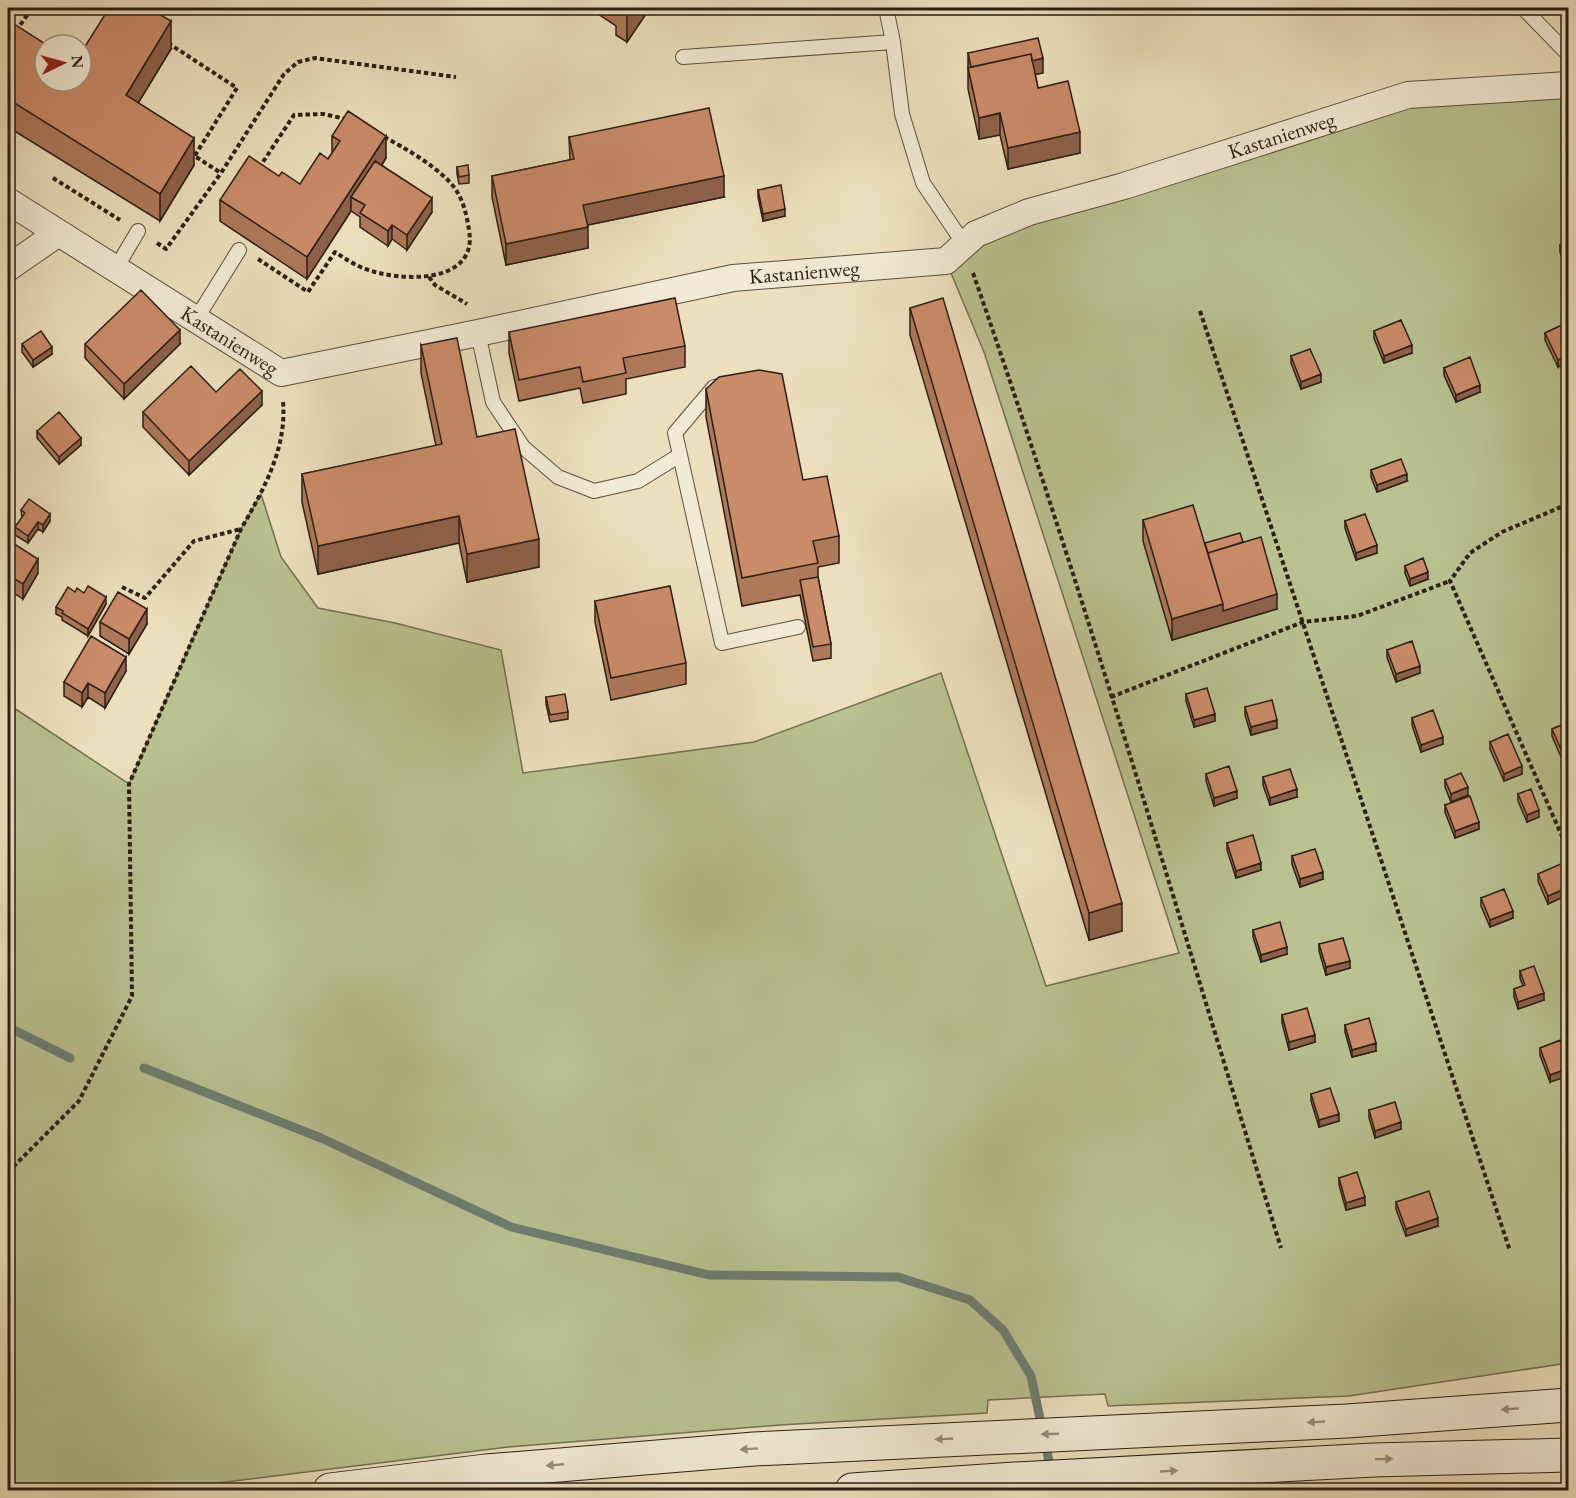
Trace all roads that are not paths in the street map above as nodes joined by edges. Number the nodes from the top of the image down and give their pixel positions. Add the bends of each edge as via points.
1 (886, 8) edge
2 (1523, 8) edge
3 (893, 42) junction
4 (1569, 54) edge
5 (683, 57) dead end
6 (1569, 85) edge
7 (8, 201) edge
8 (138, 231) road end
9 (57, 234) junction
10 (964, 244) junction
11 (239, 250) road end
12 (8, 268) edge
13 (115, 270) junction
14 (195, 321) junction
15 (478, 333) junction
16 (735, 382) edge
17 (680, 455) junction
18 (798, 627) dead end
19 (1569, 1404) edge
20 (1569, 1455) edge
21 (330, 1491) edge
22 (852, 1491) edge

1 - 3 lane
2 - 4 lane
3 - 5 lane
3 - 10 lane via 902,114 923,183
6 - 10 street, Kastanienweg via 1408,95 1124,186 1029,212 975,234
7 - 9 street, Kastanienweg
8 - 13 lane
9 - 12 street
9 - 13 street, Kastanienweg
10 - 15 street, Kastanienweg via 946,261 733,278
11 - 14 lane
13 - 14 street, Kastanienweg
14 - 15 street, Kastanienweg via 281,374
15 - 17 lane via 493,402 523,447 558,477 594,491 638,481
16 - 17 lane via 714,387 675,433
17 - 18 lane via 722,643
19 -> 21 main road via 1347,1421 743,1449 486,1471
22 -> 20 main road via 1374,1460

